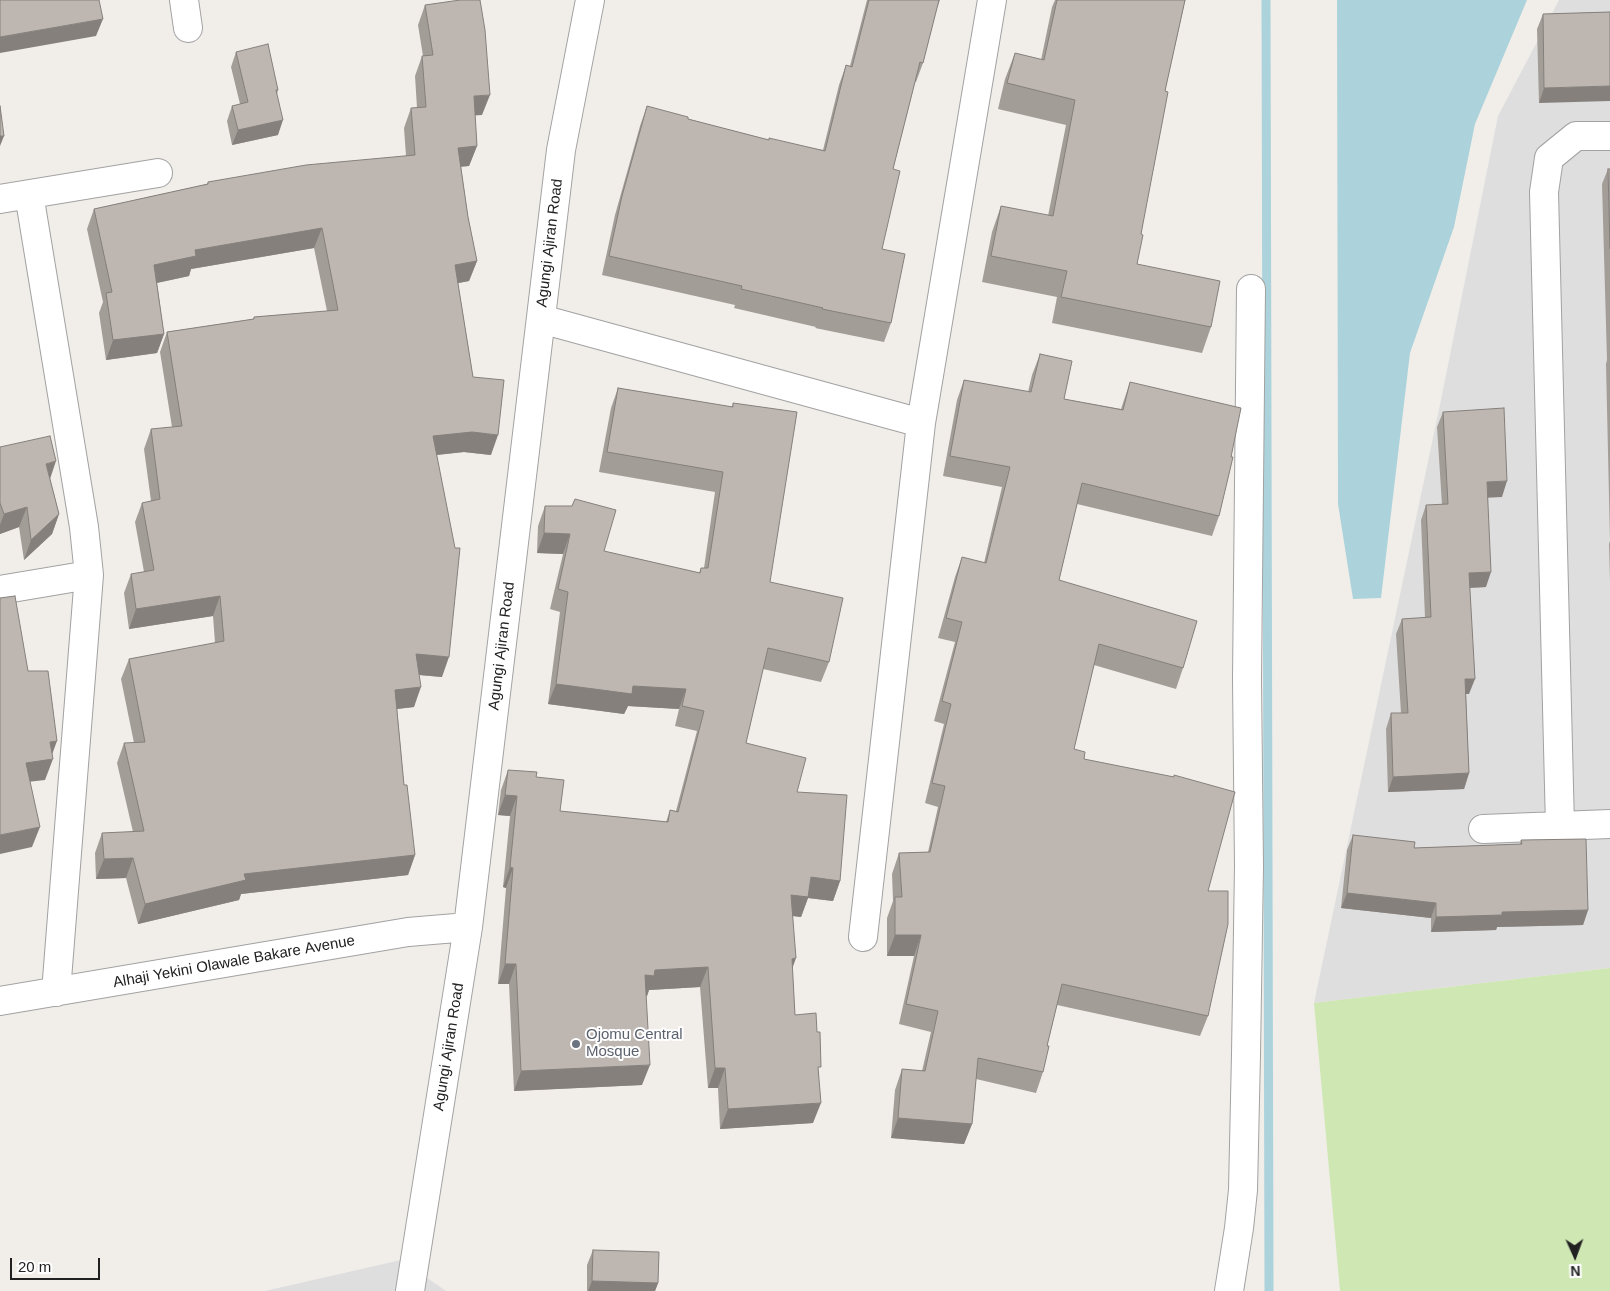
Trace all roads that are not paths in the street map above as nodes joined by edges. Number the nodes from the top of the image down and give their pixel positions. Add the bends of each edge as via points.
1 (184, 0) edge
2 (590, 0) edge
3 (992, 0) edge
4 (188, 28) dead end
5 (1610, 136) edge
6 (158, 173) dead end
7 (29, 194) junction
8 (0, 199) edge
9 (1251, 289) dead end
10 (541, 319) junction
11 (921, 423) junction
12 (89, 575) junction
13 (0, 590) edge
14 (1610, 824) edge
15 (1560, 826) junction
16 (1483, 829) dead end
17 (468, 927) junction
18 (863, 937) dead end
19 (56, 992) junction
20 (0, 1000) edge
21 (410, 1291) edge
22 (1229, 1291) edge

1 - 4 street
2 - 10 street, Agungi Ajiran Road via 561,150
3 - 11 street
5 - 15 street via 1576,136 1549,158 1544,192
6 - 7 street
7 - 8 street
7 - 12 street via 84,527
9 - 22 street via 1247,679 1250,866 1246,1054 1243,1190
10 - 11 street
10 - 17 street, Agungi Ajiran Road
11 - 18 street
12 - 13 street
12 - 19 street
14 - 15 street
15 - 16 street
17 - 19 street, Alhaji Yekini Olawale Bakare Avenue via 408,932
17 - 21 street, Agungi Ajiran Road
19 - 20 street, Alhaji Yekini Olawale Bakare Avenue

